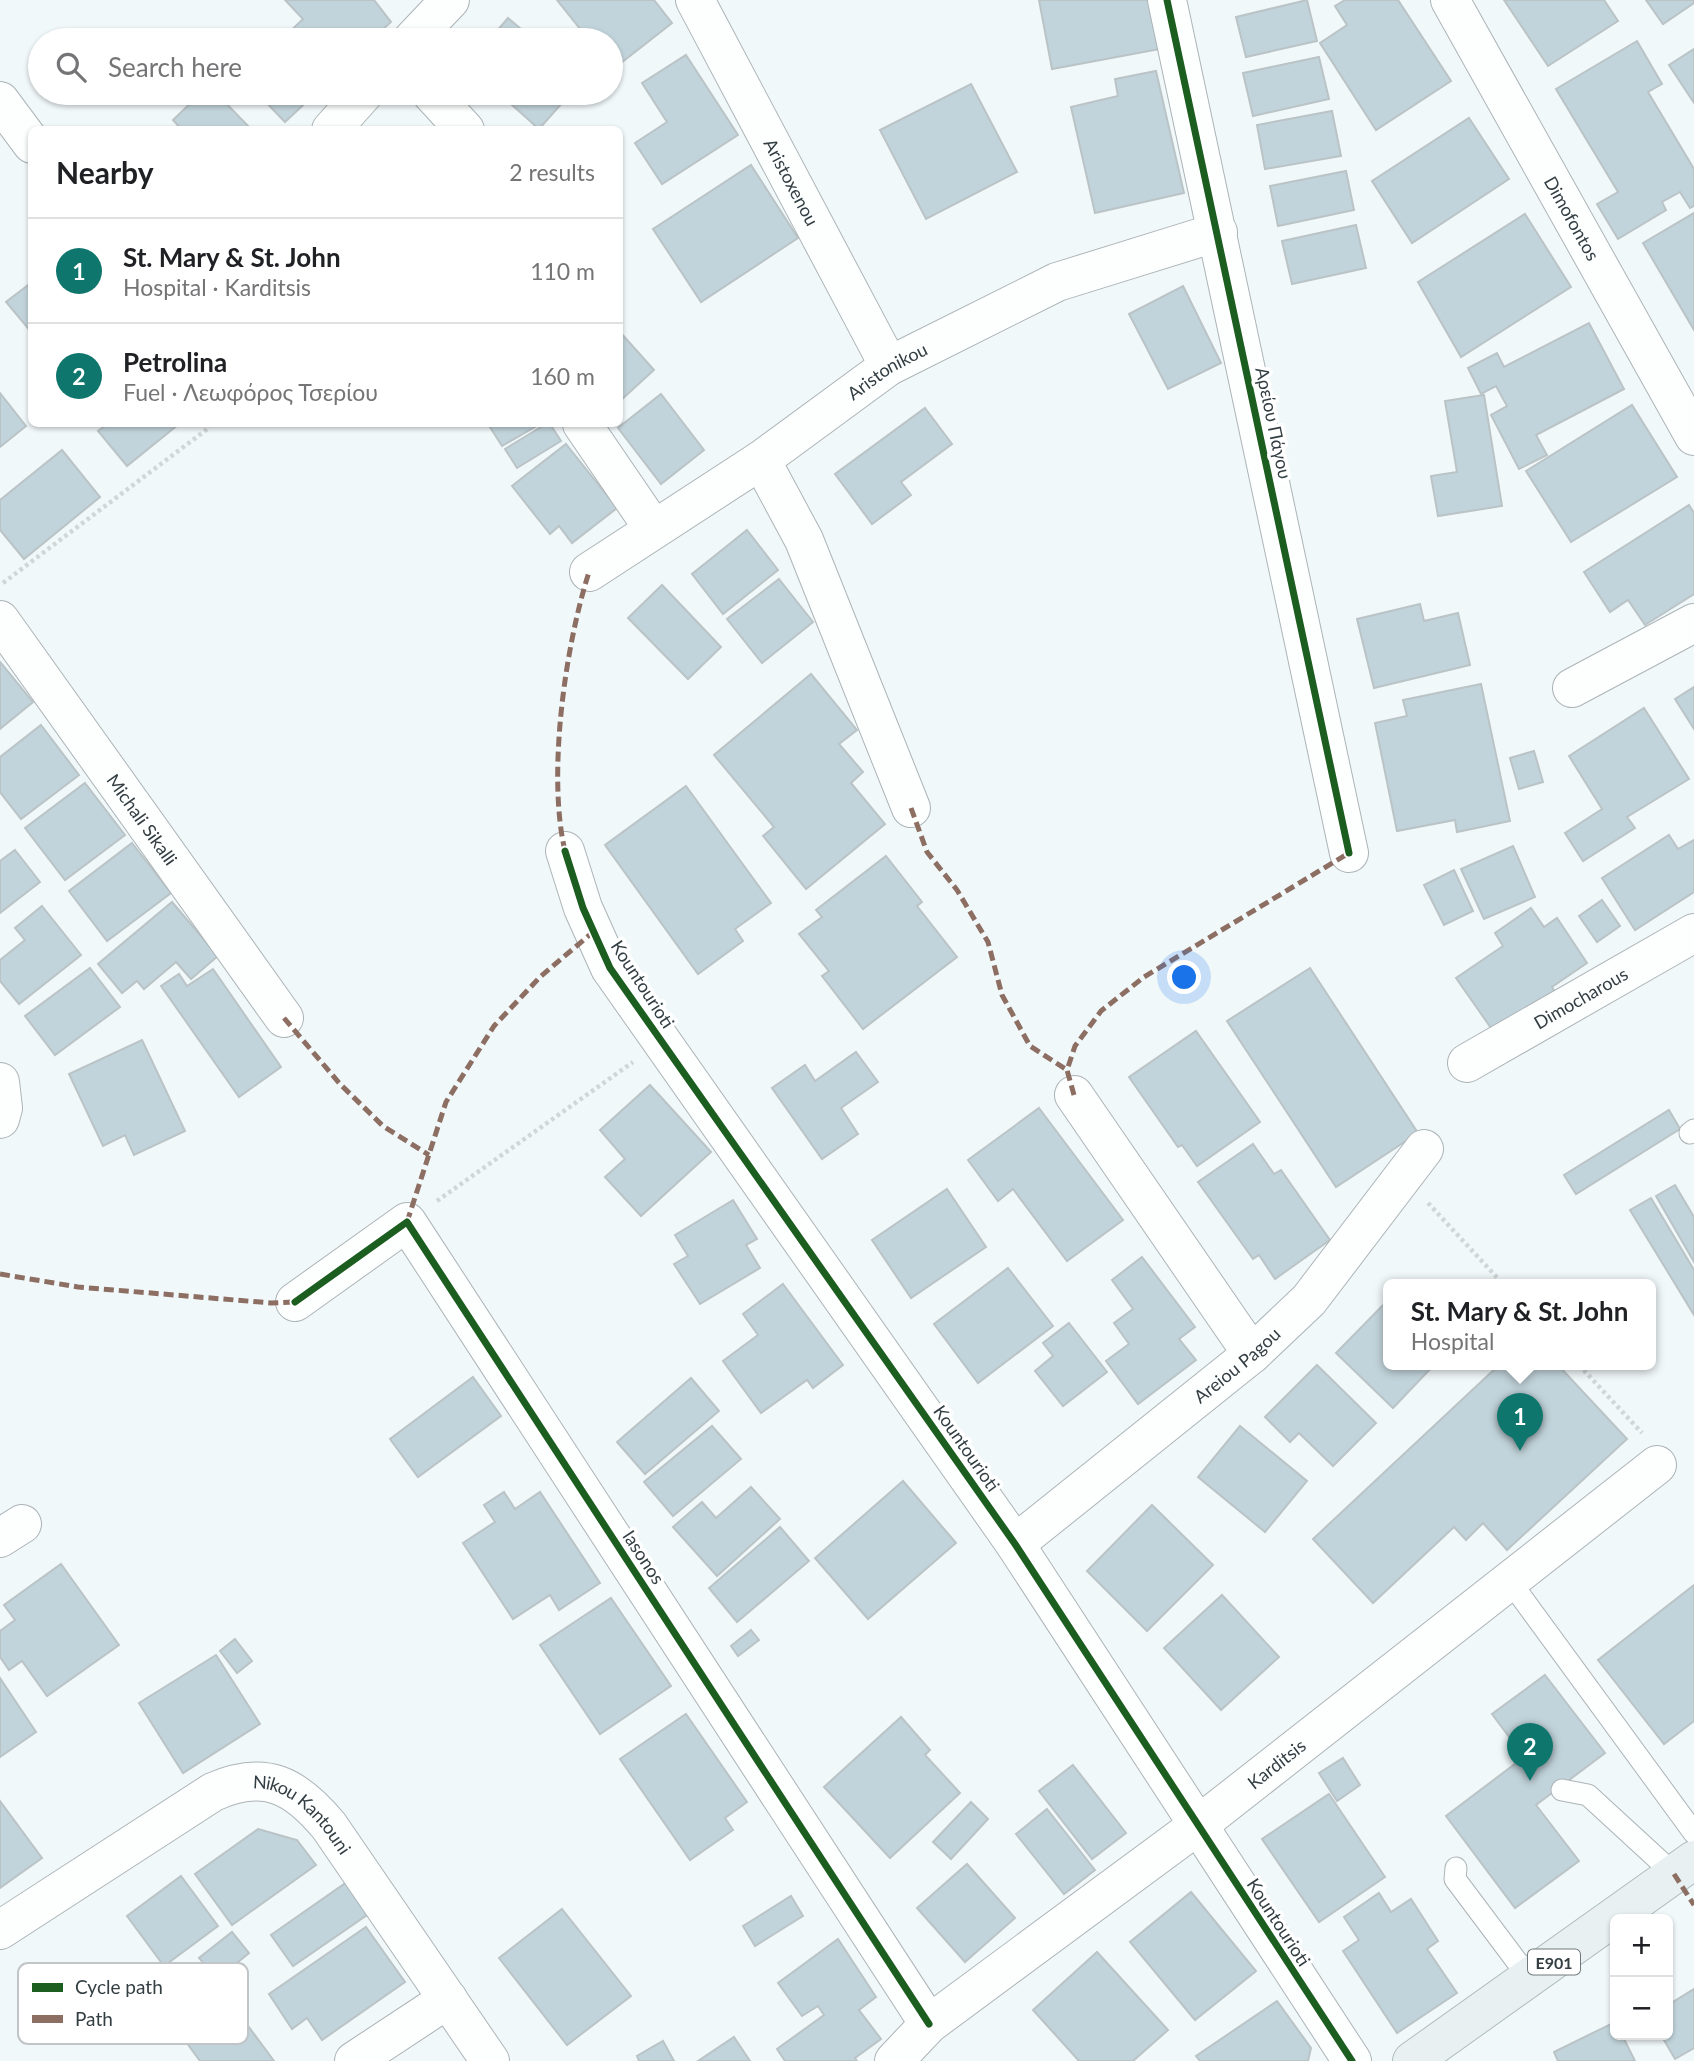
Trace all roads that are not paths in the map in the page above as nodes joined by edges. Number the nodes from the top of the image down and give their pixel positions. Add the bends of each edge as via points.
1 (450, 0) edge
2 (695, 0) edge
3 (1167, 0) edge
4 (1450, 0) edge
5 (423, 28) edge
6 (0, 100) edge
7 (353, 105) edge
8 (442, 105) edge
9 (335, 126) edge
10 (462, 126) edge
11 (28, 138) edge
12 (1218, 232) junction
13 (889, 366) junction
14 (584, 427) edge
15 (1694, 436) edge
16 (761, 460) junction
17 (653, 528) junction
18 (589, 572) dead end
19 (0, 620) edge
20 (1694, 624) edge
21 (1572, 688) dead end
22 (911, 808) dead end
23 (565, 851) dead end
24 (1349, 853) dead end
25 (1694, 933) edge
26 (284, 1018) dead end
27 (1467, 1063) dead end
28 (0, 1082) edge
29 (1074, 1095) dead end
30 (0, 1119) edge
31 (1413, 1163) road end
32 (295, 1302) dead end
33 (1252, 1354) junction
34 (1657, 1465) road end
35 (1015, 1544) junction
36 (1509, 1580) junction
37 (1562, 1790) dead end
38 (1197, 1826) junction
39 (1694, 1833) edge
40 (1684, 1867) edge
41 (1456, 1868) dead end
42 (0, 1930) edge
43 (1530, 1979) junction
44 (448, 1999) junction
45 (929, 2024) junction
46 (354, 2061) edge
47 (490, 2061) edge
48 (894, 2061) edge
49 (1352, 2061) edge
50 (1412, 2061) edge

1 - 5 street
2 - 13 street, Aristoxenou
3 - 12 street, Αρείου Πάγου
4 - 15 street, Dimofontos
6 - 11 street
7 - 9 street
8 - 10 street
12 - 13 street, Aristonikou via 1057,282
12 - 24 street, Αρείου Πάγου
13 - 16 street, Aristonikou
14 - 17 street
16 - 17 street, Aristonikou
16 - 22 street via 804,540
17 - 18 street, Aristonikou
19 - 26 street, Michali Sikalli
20 - 21 street
23 - 35 street, Kountourioti via 583,908 610,968
25 - 27 street, Dimocharous
28 - 30 street
29 - 33 street
31 - 33 street, Areiou Pagou via 1309,1300
32 - 45 street, Iasonos via 407,1222
33 - 35 street, Areiou Pagou
34 - 36 street, Karditsis
35 - 38 street, Kountourioti
36 - 38 street, Karditsis
36 - 39 lane
37 - 40 lane via 1588,1795
38 - 45 street, Karditsis
38 - 49 street, Kountourioti
40 - 43 main road, E901
41 - 43 lane via 1455,1879
42 - 44 street, Nikou Kantouni via 213,1792 252,1780 277,1784 310,1804
43 - 50 main road, E901
44 - 46 street
44 - 47 street, Nikou Kantouni
45 - 48 street, Karditsis

